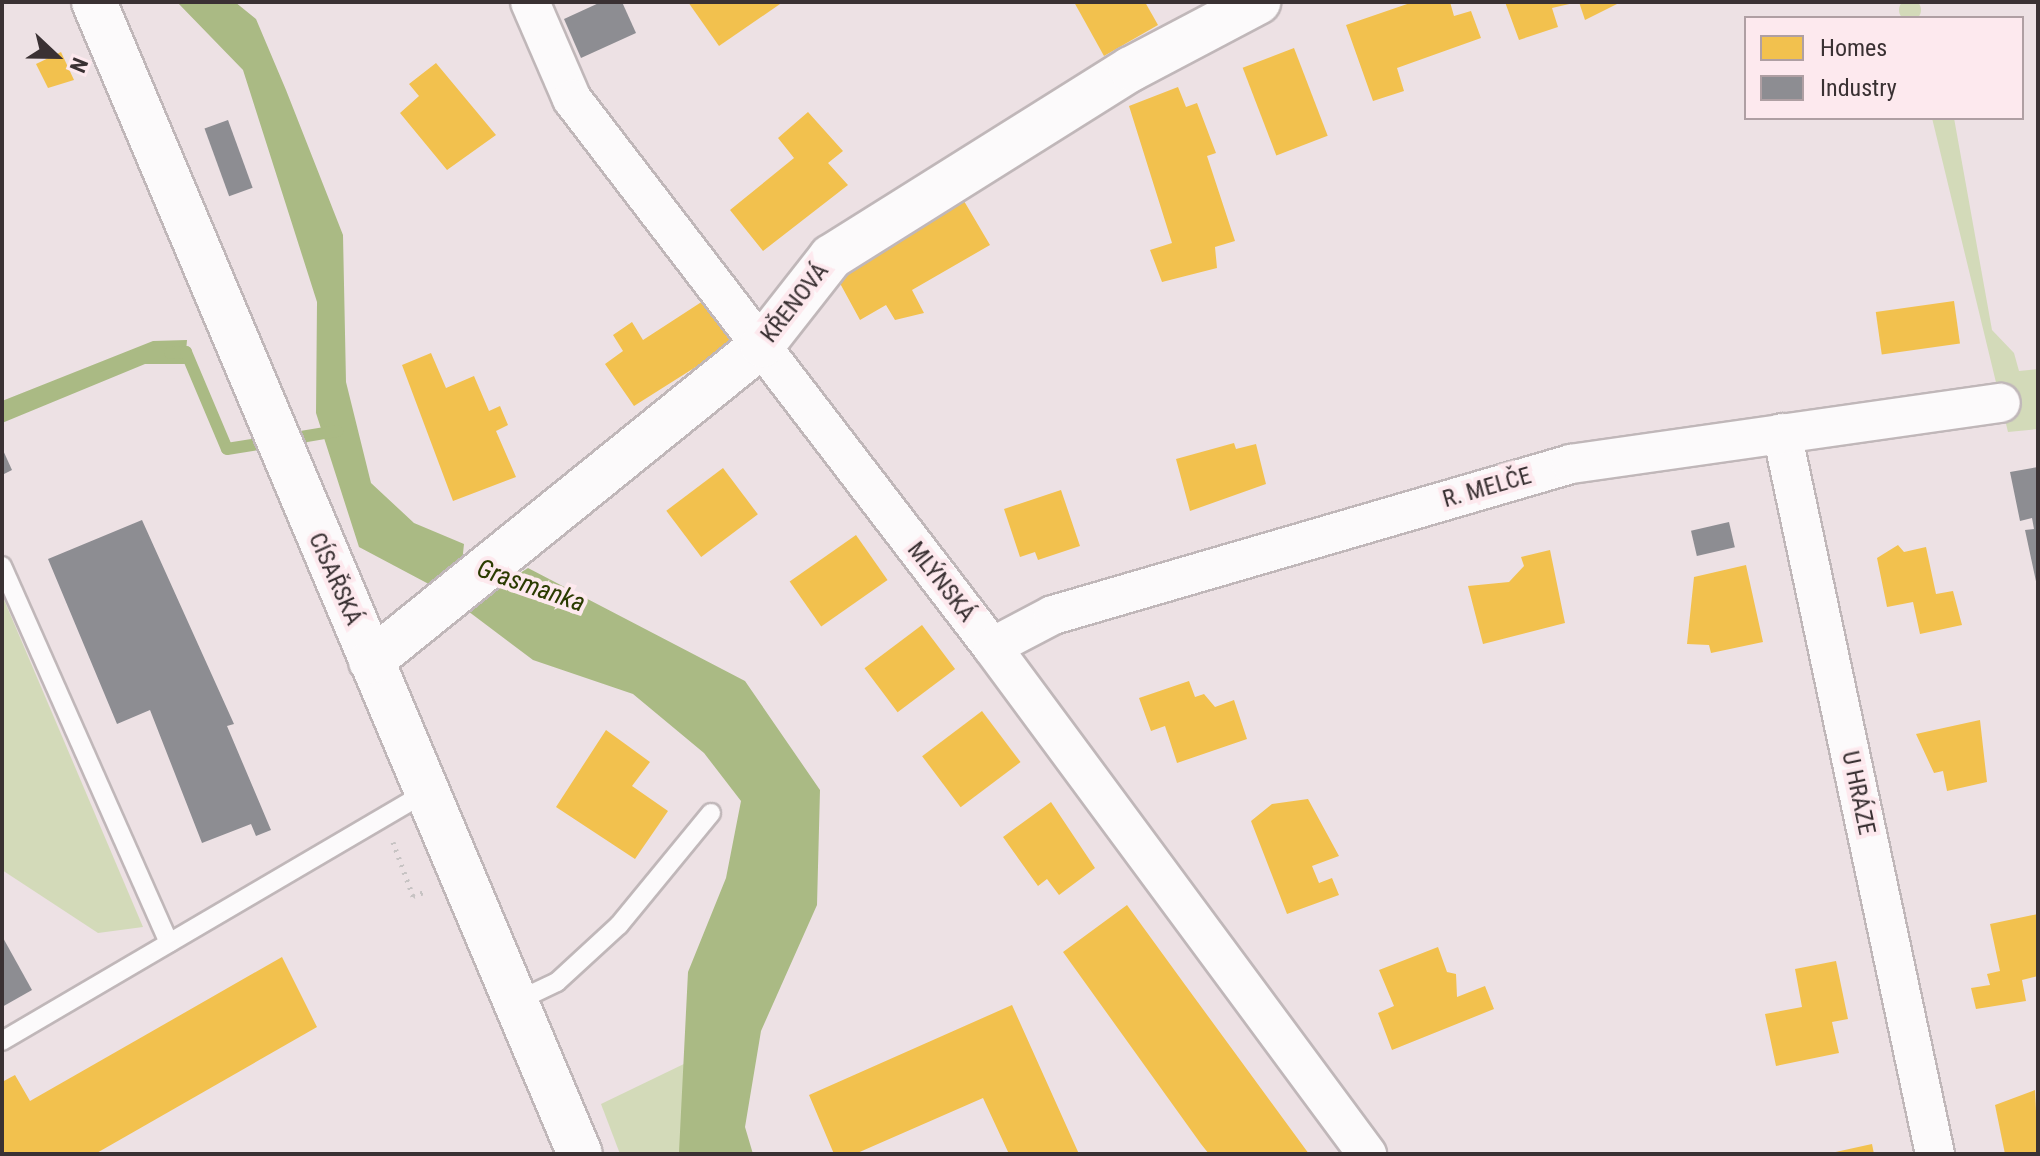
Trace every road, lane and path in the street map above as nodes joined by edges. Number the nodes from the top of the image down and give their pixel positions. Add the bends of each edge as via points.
1 (94, 2) edge
2 (530, 2) edge
3 (1258, 2) edge
4 (762, 345) junction
5 (2001, 403) dead end
6 (1782, 433) junction
7 (2, 566) edge
8 (992, 647) junction
9 (371, 661) junction
10 (428, 791) junction
11 (711, 813) dead end
12 (169, 943) junction
13 (517, 1001) junction
14 (2, 1041) edge
15 (580, 1154) edge
16 (1367, 1154) edge
17 (1935, 1154) edge

1 - 9 street, CÍSAŘSKÁ
2 - 4 street, MLÝNSKÁ via 572,99
3 - 4 street, KŘENOVÁ via 1131,69 831,257
4 - 8 street, MLÝNSKÁ
4 - 9 street, KŘENOVÁ via 467,590
5 - 6 street, R. MELČE
6 - 8 street, R. MELČE via 1571,464 1053,615
6 - 17 street, U HRÁZE
7 - 12 lane
8 - 16 street, MLÝNSKÁ
9 - 10 street, CÍSAŘSKÁ
10 - 12 lane
10 - 13 street, CÍSAŘSKÁ
11 - 13 lane via 619,925 557,982
12 - 14 lane
13 - 15 street, CÍSAŘSKÁ

